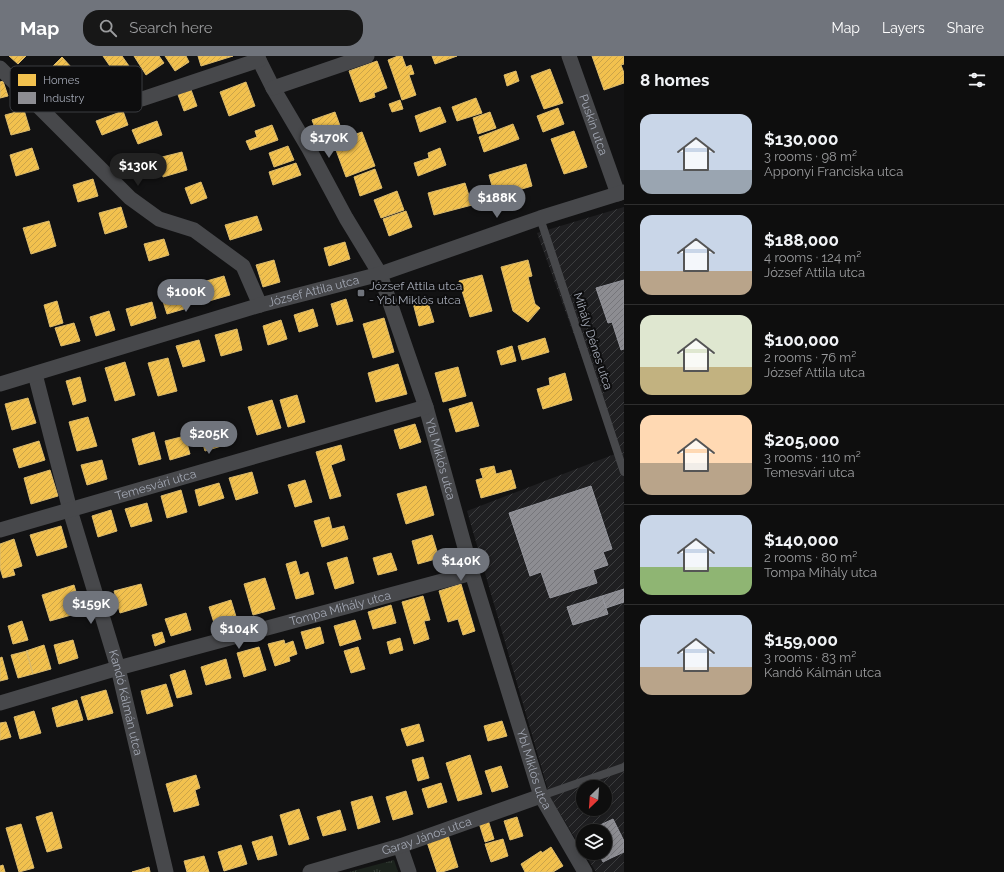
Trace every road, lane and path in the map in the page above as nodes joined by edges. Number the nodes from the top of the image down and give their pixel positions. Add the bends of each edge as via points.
1 (367, 56) edge
2 (569, 56) edge
3 (258, 58) edge
4 (0, 68) edge
5 (10, 78) edge
6 (273, 88) junction
7 (142, 99) dead end
8 (44, 112) edge
9 (621, 193) edge
10 (540, 218) junction
11 (380, 274) junction
12 (260, 305) junction
13 (35, 374) junction
14 (0, 384) edge
15 (426, 407) junction
16 (624, 472) edge
17 (70, 510) junction
18 (0, 530) edge
19 (472, 573) junction
20 (118, 668) junction
21 (0, 703) edge
22 (624, 767) edge
23 (541, 796) junction
24 (400, 846) junction
25 (166, 872) edge
26 (310, 872) edge
27 (409, 872) edge
28 (585, 872) edge

1 - 6 street
2 - 9 street, Puskin utca
3 - 6 street, Ybl Miklós utca
3 - 7 street, Ybl Miklós utca
4 - 5 street
6 - 11 street, Ybl Miklós utca
8 - 12 street via 130,198 159,219 194,230 243,266
9 - 10 street, József Attila utca
10 - 11 street, József Attila utca
10 - 16 lane, Mihály Dénes utca
11 - 12 street, József Attila utca
11 - 15 street, Ybl Miklós utca
12 - 13 street, József Attila utca
13 - 14 street, József Attila utca
13 - 17 street, Kandó Kálmán utca
15 - 17 street, Temesvári utca
15 - 19 street, Ybl Miklós utca
17 - 18 street, Temesvári utca
17 - 20 street, Kandó Kálmán utca
19 - 20 street, Tompa Mihály utca
19 - 23 street, Ybl Miklós utca
20 - 21 street, Tompa Mihály utca
20 - 25 street, Kandó Kálmán utca
22 - 23 lane
23 - 24 street, Garay János utca
23 - 28 street, Ybl Miklós utca
24 - 26 street, Garay János utca
24 - 27 street

